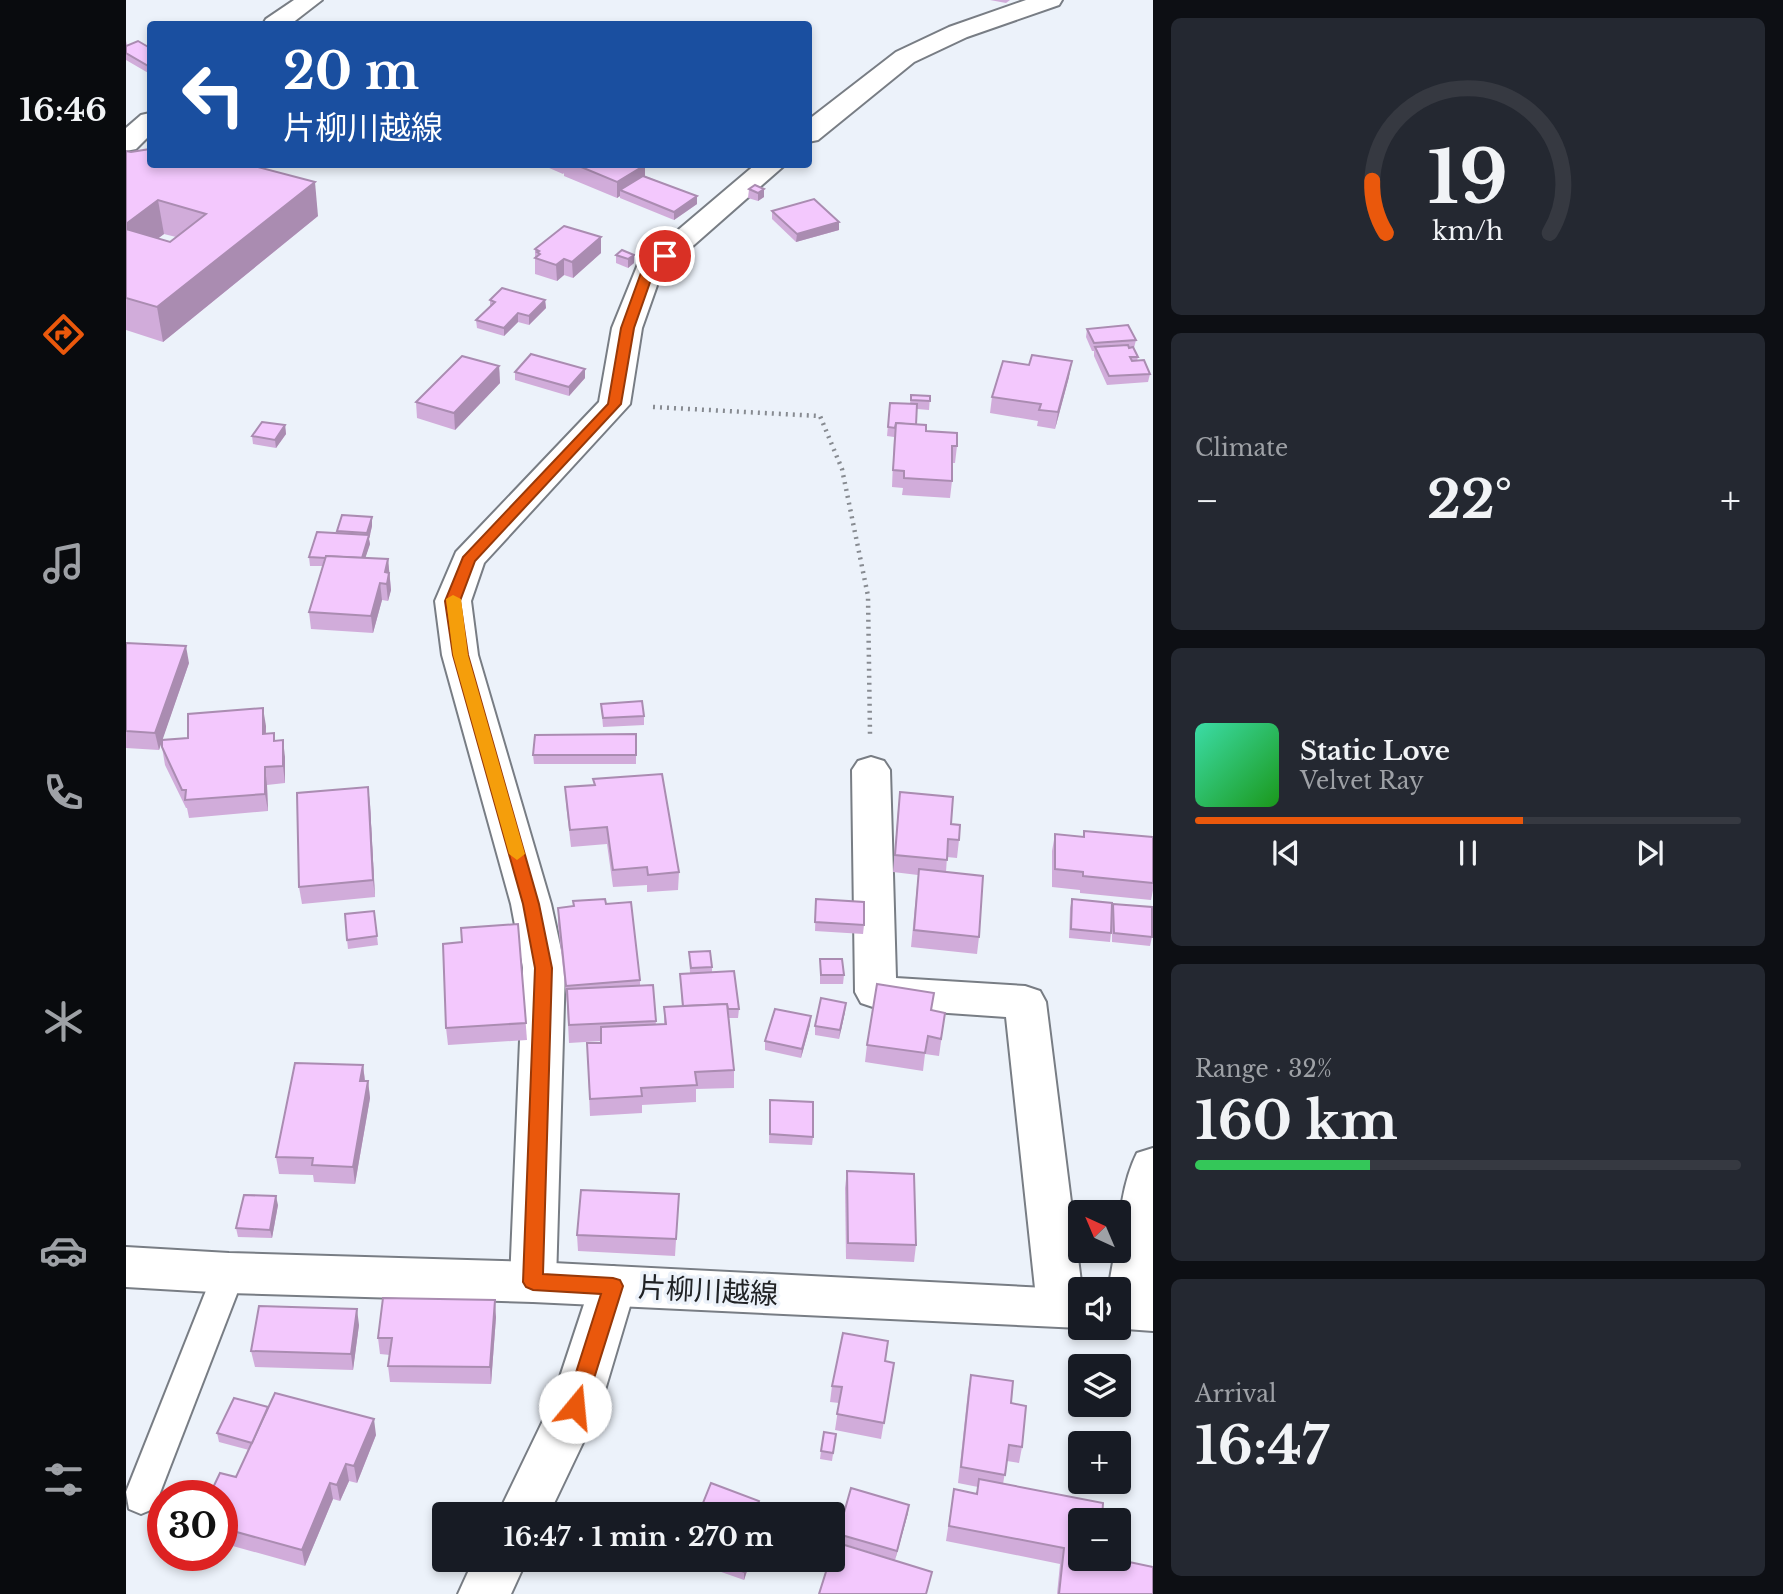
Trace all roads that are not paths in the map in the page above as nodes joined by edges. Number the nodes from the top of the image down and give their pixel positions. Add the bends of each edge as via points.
1 (310, 0) edge
2 (1050, 0) edge
3 (279, 21) edge
4 (147, 124) edge
5 (812, 131) edge
6 (126, 143) edge
7 (768, 168) edge
8 (871, 770) road end
9 (1153, 1166) edge
10 (126, 1267) edge
11 (229, 1273) junction
12 (533, 1282) junction
13 (613, 1286) junction
14 (1068, 1293) edge
15 (1068, 1307) edge
16 (1133, 1310) edge
17 (141, 1498) dead end
18 (529, 1502) edge
19 (494, 1572) edge
20 (484, 1594) edge

1 - 3 street
2 - 5 street via 958,32 905,57
4 - 6 street
7 - 12 street via 648,270 627,328 614,404 468,560 453,601 460,655 531,904 544,968
8 - 14 street via 876,992 1026,1002
9 - 16 street
10 - 11 street, 片柳川越線
11 - 12 street, 片柳川越線
11 - 17 lane
12 - 13 street, 片柳川越線
13 - 15 street, 片柳川越線
13 - 18 street via 575,1407
19 - 20 street

